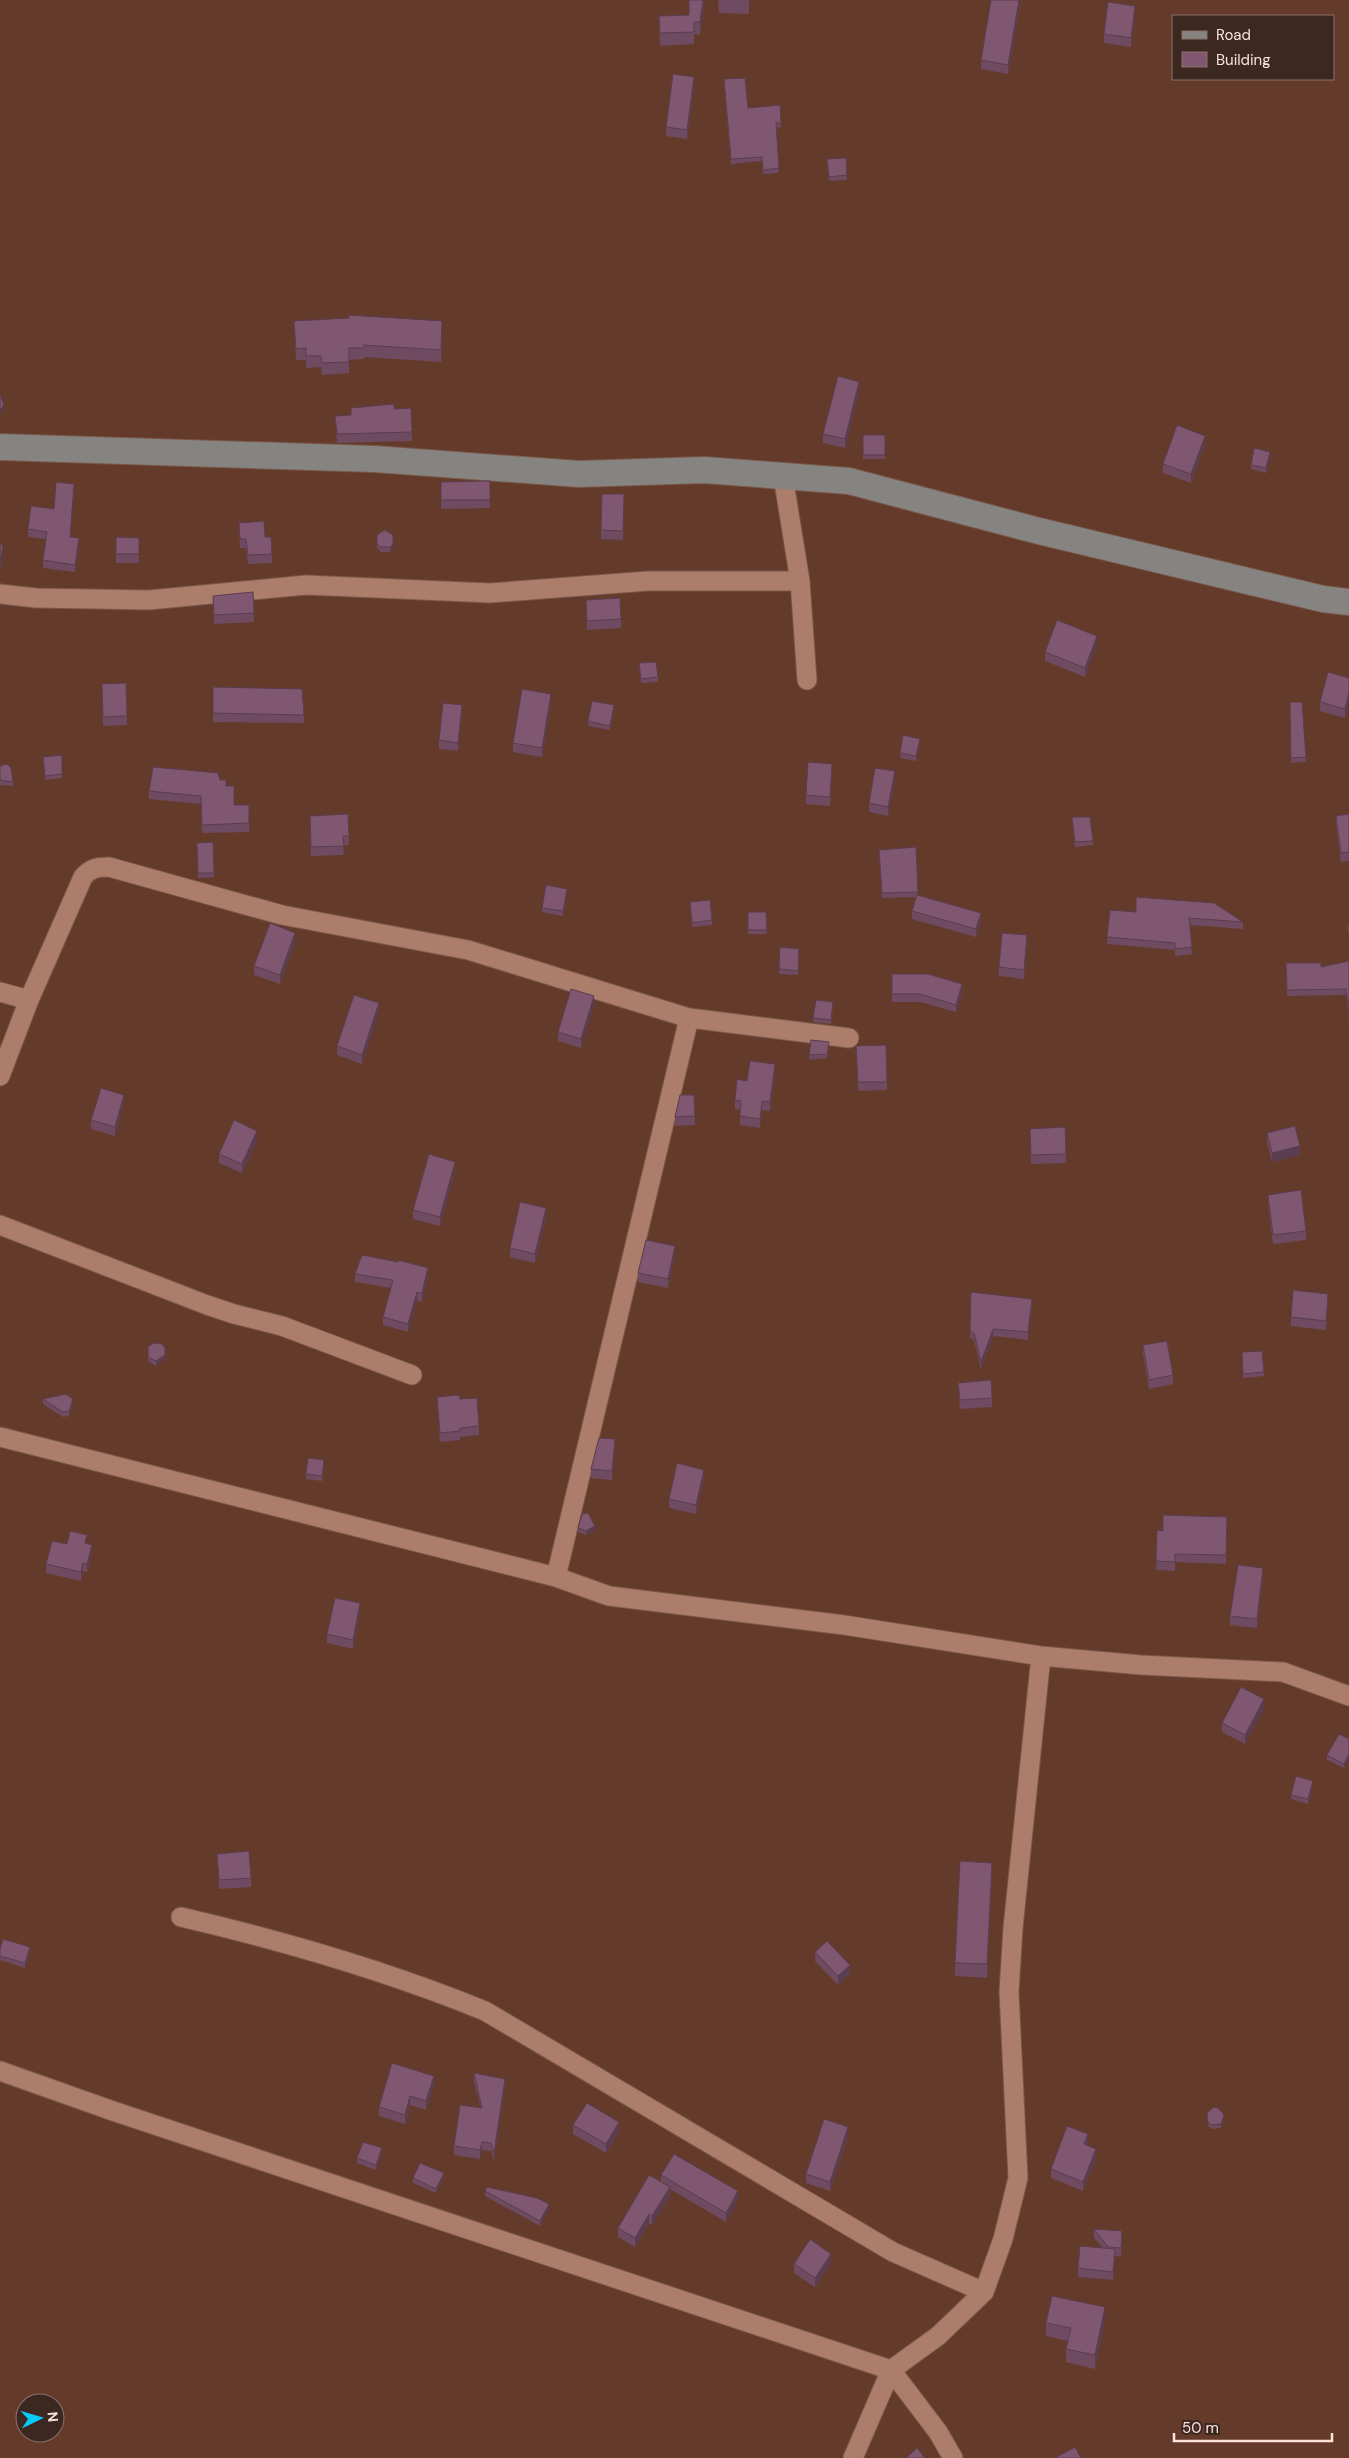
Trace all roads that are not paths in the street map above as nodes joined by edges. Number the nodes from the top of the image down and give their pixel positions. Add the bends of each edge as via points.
1 (0, 447) edge
2 (783, 476) junction
3 (800, 581) junction
4 (0, 594) edge
5 (1349, 602) edge
6 (808, 680) dead end
7 (0, 992) edge
8 (29, 1000) junction
9 (689, 1018) junction
10 (848, 1038) dead end
11 (0, 1076) edge
12 (0, 1225) edge
13 (412, 1375) dead end
14 (0, 1438) edge
15 (556, 1578) junction
16 (1041, 1656) junction
17 (1349, 1696) edge
18 (181, 1917) dead end
19 (0, 2071) edge
20 (984, 2292) junction
21 (891, 2370) junction
22 (853, 2458) edge
23 (953, 2458) edge

1 - 2 street via 375,460 579,474 704,470
2 - 3 street
2 - 5 street via 849,481 1048,533 1313,597
3 - 4 street via 648,581 490,593 306,585 150,600 36,598
3 - 6 street
7 - 8 street
8 - 9 street via 83,877 91,869 109,867 282,915 468,950
8 - 11 street
9 - 10 street
9 - 15 street
12 - 13 street via 216,1308 282,1326
14 - 15 street
15 - 16 street via 609,1596 844,1625
16 - 17 street via 1283,1672
16 - 20 street via 1009,1992 1018,2178
18 - 20 street via 256,1934 432,1989 485,2011 893,2252
19 - 21 street
20 - 21 street via 938,2336
21 - 22 street
21 - 23 street via 938,2432

